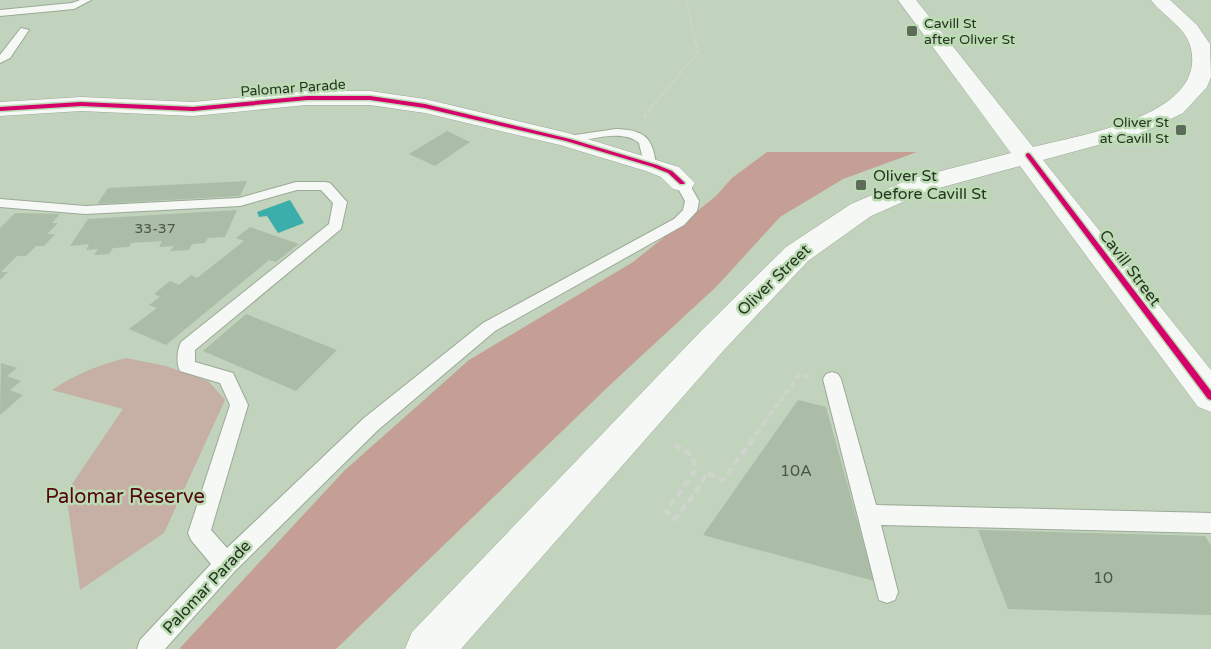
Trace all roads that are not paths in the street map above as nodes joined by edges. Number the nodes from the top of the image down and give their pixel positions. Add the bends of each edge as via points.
1 (87, 0) edge
2 (907, 0) edge
3 (1160, 0) edge
4 (0, 14) edge
5 (24, 30) dead end
6 (0, 60) edge
7 (0, 109) edge
8 (568, 140) junction
9 (1028, 155) junction
10 (651, 165) junction
11 (682, 183) joint
12 (3, 207) edge
13 (832, 379) road end
14 (1211, 396) edge
15 (868, 515) junction
16 (1211, 523) edge
17 (226, 564) junction
18 (887, 592) dead end
19 (149, 649) edge
20 (429, 649) edge

1 - 4 lane via 74,6
2 - 9 main road, Cavill Street
3 - 9 main road, Oliver Street via 1184,20 1200,44 1203,66 1199,82 1189,95 1175,108 1134,128
5 - 6 lane
7 - 8 main road, Palomar Parade via 81,104 194,108 348,97 425,106
8 - 10 main road, Palomar Parade
8 - 10 lane via 631,134 642,138
9 - 14 main road, Cavill Street
9 - 20 main road, Oliver Street via 890,196 861,210 797,254
10 - 11 main road, Palomar Parade via 670,172
11 - 17 lane, Palomar Parade via 692,201 690,211 679,222 489,327 370,423
12 - 17 lane via 85,210 240,202 296,186 325,186 340,202 336,226 187,346 186,366 226,378 239,405 199,533
13 - 15 lane
15 - 16 lane
15 - 18 lane
17 - 19 lane, Palomar Parade

